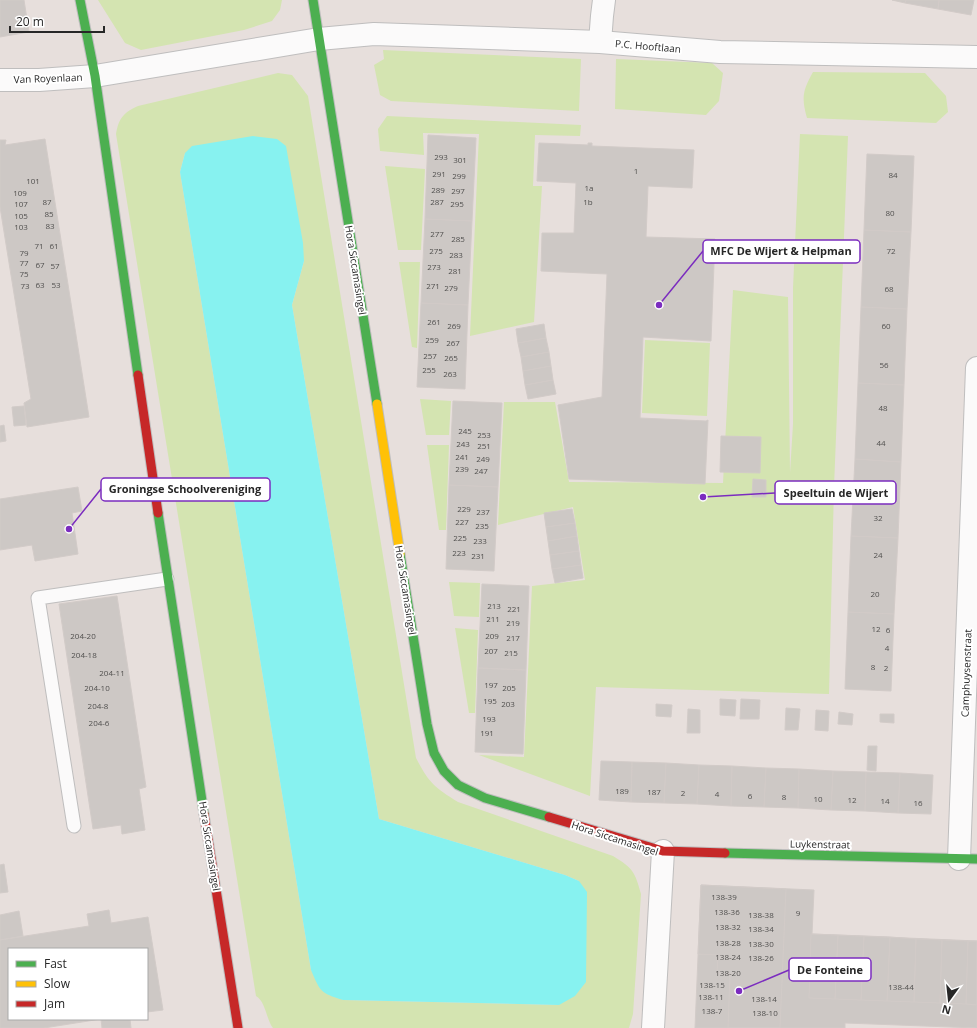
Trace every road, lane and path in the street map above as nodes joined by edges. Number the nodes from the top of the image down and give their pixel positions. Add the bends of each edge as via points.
1 (80, 0) edge
2 (313, 0) edge
3 (604, 0) edge
4 (319, 39) junction
5 (600, 42) junction
6 (977, 57) edge
7 (95, 76) junction
8 (0, 80) edge
9 (977, 368) edge
10 (168, 579) junction
11 (74, 826) dead end
12 (662, 852) junction
13 (968, 859) edge
14 (238, 1028) edge
15 (653, 1028) edge

1 - 7 street, Hora Siccamasingel
2 - 4 street, Hora Siccamasingel
3 - 5 street
4 - 5 street, P.C. Hooftlaan via 374,34
4 - 7 street, P.C. Hooftlaan
4 - 12 street, Hora Siccamasingel via 434,753 444,771 458,785 485,798
5 - 6 street, P.C. Hooftlaan via 720,52
7 - 8 street, Van Royenlaan
7 - 10 street, Hora Siccamasingel
9 - 13 street, Camphuysenstraat
10 - 11 lane via 38,598
10 - 14 street, Hora Siccamasingel
12 - 13 street, Luykenstraat
12 - 15 street, Hora Siccamasingel

